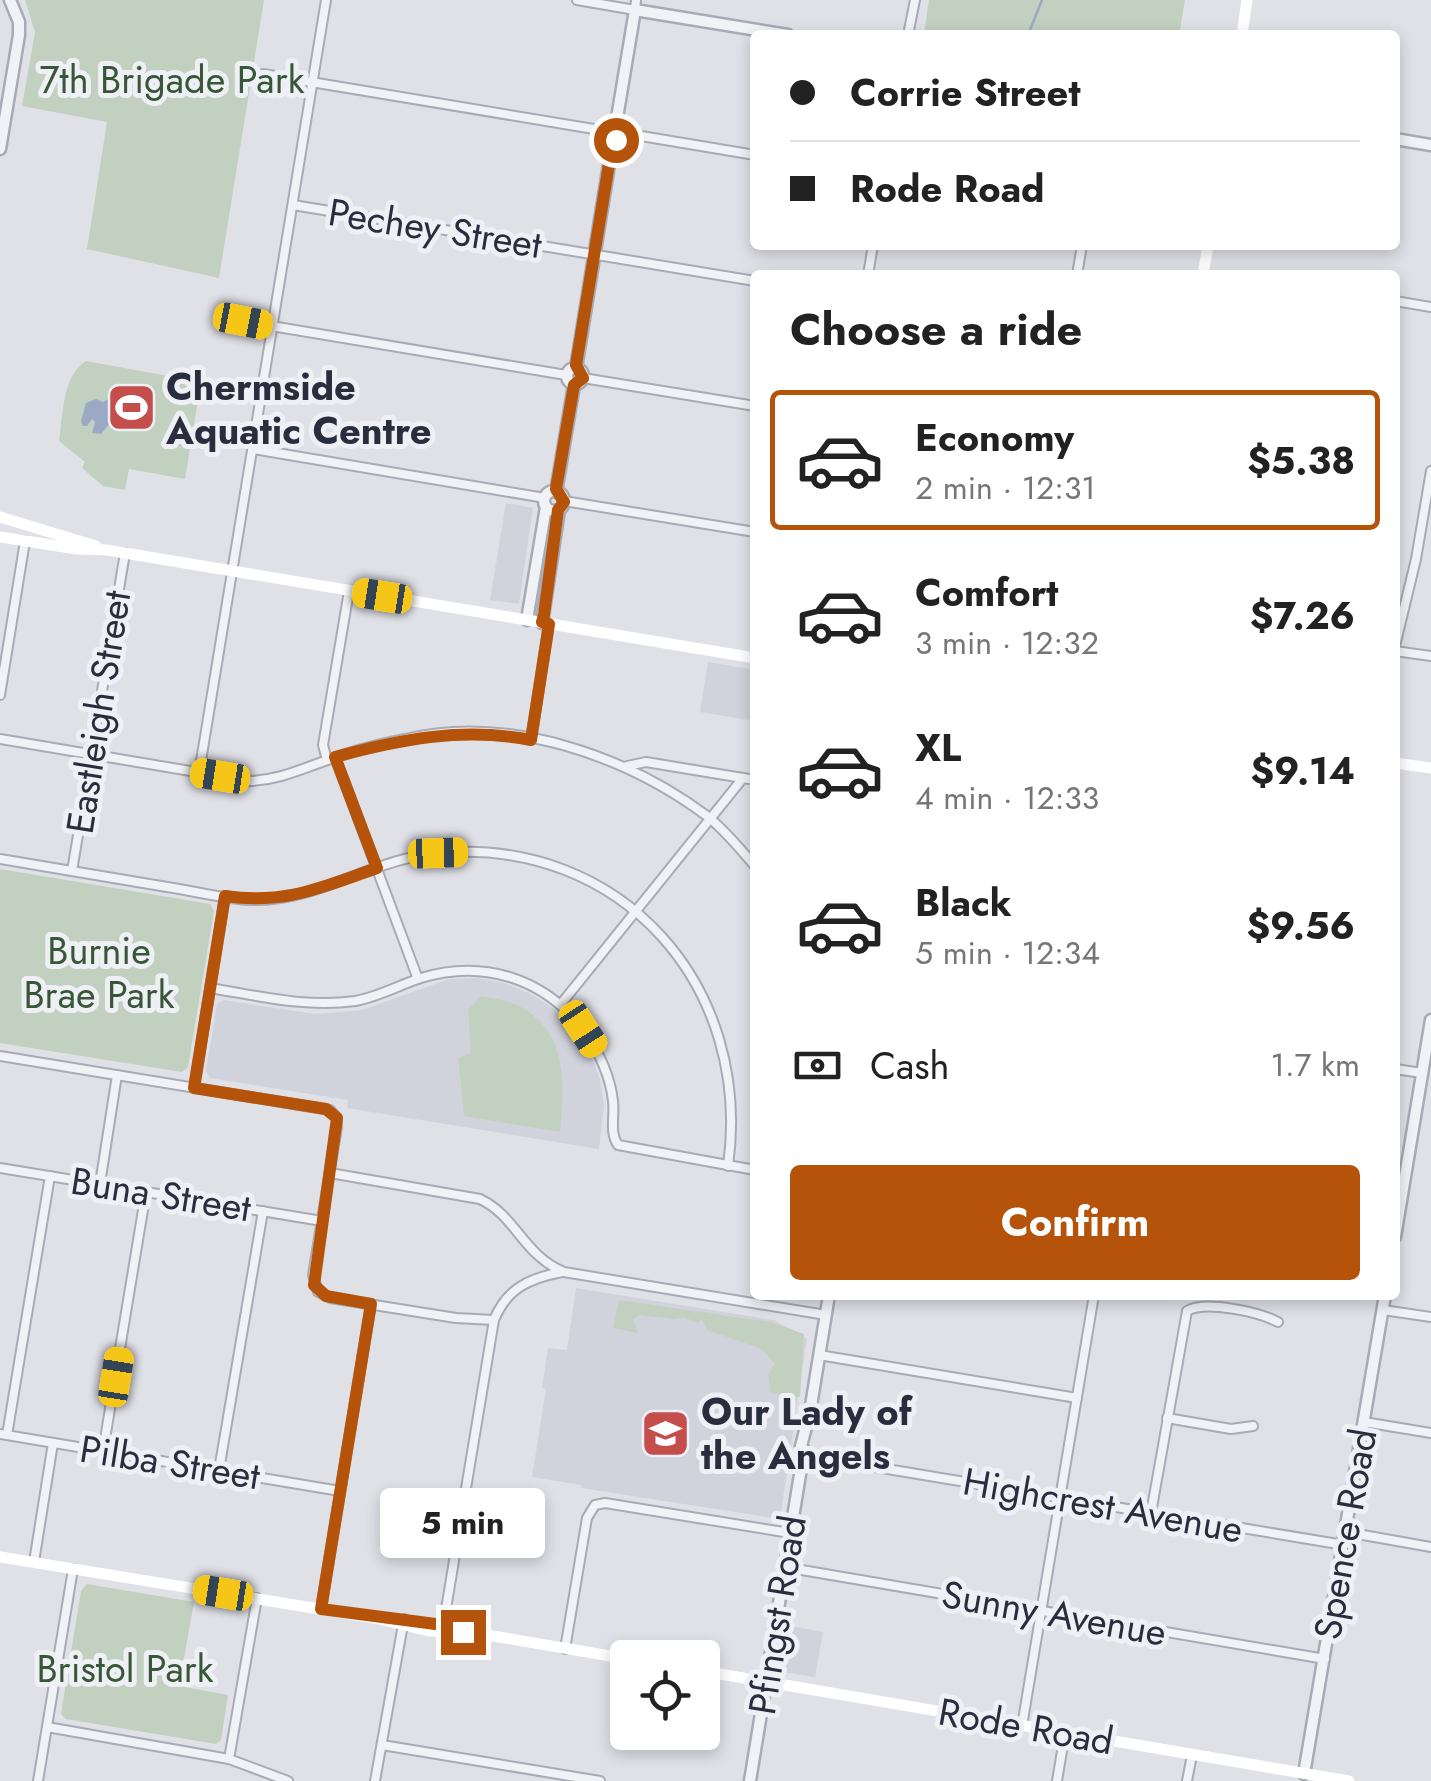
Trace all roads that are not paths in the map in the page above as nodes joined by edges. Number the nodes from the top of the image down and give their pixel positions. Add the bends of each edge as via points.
1 (10, 0) edge
2 (326, 0) edge
3 (576, 0) edge
4 (915, 0) edge
5 (1248, 0) edge
6 (635, 5) edge
7 (762, 30) edge
8 (909, 30) edge
9 (1243, 30) edge
10 (263, 74) dead end
11 (313, 82) junction
12 (615, 132) junction
13 (1400, 140) edge
14 (1431, 145) edge
15 (0, 149) edge
16 (750, 154) edge
17 (293, 205) junction
18 (595, 254) junction
19 (750, 280) edge
20 (1400, 302) edge
21 (1431, 307) edge
22 (223, 318) dead end
23 (273, 327) junction
24 (575, 377) junction
25 (750, 405) edge
26 (252, 449) junction
27 (1431, 471) edge
28 (554, 502) junction
29 (0, 517) edge
30 (750, 531) edge
31 (1426, 533) edge
32 (0, 537) edge
33 (25, 541) junction
34 (107, 550) junction
35 (125, 553) junction
36 (232, 571) junction
37 (348, 591) junction
38 (526, 620) junction
39 (546, 623) junction
40 (1400, 629) edge
41 (1400, 649) edge
42 (1431, 656) edge
43 (750, 657) edge
44 (0, 696) edge
45 (0, 739) edge
46 (531, 740) junction
47 (92, 754) junction
48 (331, 758) junction
49 (1400, 764) edge
50 (627, 766) junction
51 (1431, 768) edge
52 (199, 773) junction
53 (743, 778) junction
54 (750, 779) edge
55 (710, 819) junction
56 (0, 859) edge
57 (750, 861) edge
58 (377, 868) junction
59 (72, 871) junction
60 (225, 896) junction
61 (635, 912) junction
62 (418, 979) junction
63 (210, 988) junction
64 (561, 1004) junction
65 (1431, 1020) edge
66 (0, 1056) edge
67 (1400, 1070) edge
68 (1422, 1073) junction
69 (118, 1074) junction
70 (194, 1088) junction
71 (728, 1166) junction
72 (0, 1168) edge
73 (750, 1169) edge
74 (330, 1173) junction
75 (50, 1176) junction
76 (100, 1184) junction
77 (146, 1192) junction
78 (1400, 1206) edge
79 (263, 1211) junction
80 (322, 1220) junction
81 (564, 1272) junction
82 (828, 1300) edge
83 (1090, 1300) edge
84 (1384, 1300) edge
85 (371, 1304) junction
86 (1383, 1310) junction
87 (826, 1314) junction
88 (1431, 1317) edge
89 (494, 1320) junction
90 (1278, 1322) dead end
91 (819, 1356) junction
92 (1077, 1398) junction
93 (1167, 1418) junction
94 (1364, 1422) junction
95 (1253, 1426) dead end
96 (1431, 1433) edge
97 (4, 1435) edge
98 (53, 1443) junction
99 (104, 1452) junction
100 (803, 1452) junction
101 (219, 1470) junction
102 (340, 1490) junction
103 (1060, 1498) junction
104 (1151, 1513) junction
105 (1346, 1532) junction
106 (790, 1533) junction
107 (1344, 1546) junction
108 (1431, 1547) edge
109 (0, 1557) edge
110 (34, 1562) junction
111 (784, 1567) junction
112 (74, 1568) junction
113 (256, 1598) junction
114 (321, 1609) junction
115 (1041, 1610) junction
116 (404, 1623) junction
117 (443, 1629) junction
118 (565, 1649) junction
119 (610, 1656) edge
120 (1325, 1658) junction
121 (720, 1675) edge
122 (766, 1682) junction
123 (1022, 1726) junction
124 (47, 1727) junction
125 (1065, 1733) junction
126 (382, 1745) junction
127 (1192, 1754) junction
128 (229, 1758) junction
129 (1304, 1774) junction
130 (1323, 1779) edge
131 (38, 1781) edge
132 (288, 1781) edge
133 (376, 1781) edge
134 (600, 1781) edge
135 (750, 1781) edge
136 (1056, 1781) edge
137 (1187, 1781) edge
138 (1349, 1781) edge

1 - 15 street via 19,35
2 - 11 street
3 - 6 street
4 - 8 street
5 - 9 main road
6 - 7 street
6 - 12 street
10 - 11 street
11 - 12 street
11 - 17 street
12 - 16 street
12 - 18 street
13 - 14 street
17 - 18 street, Pechey Street
17 - 23 street
18 - 19 street, Pechey Street
18 - 24 street
20 - 21 street
22 - 23 street
23 - 24 street
23 - 26 street
24 - 25 street
24 - 28 street
26 - 28 street
26 - 36 street
27 - 31 street
28 - 30 street
28 - 38 street
28 - 39 street
29 - 34 main road
31 - 40 street
32 - 33 main road
33 - 34 main road
33 - 44 street
34 - 35 main road
35 - 36 main road
35 - 47 street, Eastleigh Street
36 - 37 main road
36 - 52 street
37 - 38 main road
37 - 48 street via 323,745
38 - 39 main road
39 - 43 main road
39 - 46 street
41 - 42 street
45 - 47 street
46 - 48 street via 490,732 424,736
46 - 50 street
47 - 52 street
47 - 59 street, Eastleigh Street
48 - 52 street via 272,779
48 - 58 street
49 - 51 main road
50 - 53 street via 646,762
50 - 55 street
53 - 54 street
53 - 55 street
55 - 57 street
55 - 61 street
56 - 59 street
58 - 60 street via 294,897
58 - 61 street via 438,853 538,860 584,878
58 - 62 street
59 - 60 street
60 - 63 street
61 - 64 street
61 - 71 street via 670,944 712,1016 732,1098
62 - 63 street via 360,1000 313,1004
62 - 64 street via 464,970 506,975
63 - 70 street
64 - 71 street via 609,1077 616,1143
65 - 68 street
66 - 69 street
67 - 68 street
68 - 78 street
69 - 70 street
69 - 76 street
70 - 74 street via 326,1109 336,1116
71 - 73 street
72 - 75 street, Buna Street
74 - 80 street
74 - 81 street via 480,1199 500,1212 532,1253
75 - 76 street, Buna Street
75 - 97 street
76 - 77 street, Buna Street
77 - 79 street, Buna Street
77 - 99 street
79 - 80 street, Buna Street
79 - 101 street
80 - 85 street via 316,1289
81 - 87 street
81 - 89 street via 519,1286
82 - 87 street, Pfingst Road
83 - 92 street
84 - 86 street, Spence Road
85 - 89 street
85 - 102 street
86 - 88 street
86 - 94 street, Spence Road
87 - 91 street, Pfingst Road
89 - 117 street
90 - 93 street via 1188,1304
91 - 92 street
91 - 100 street, Pfingst Road
92 - 103 street
93 - 95 street via 1231,1429
93 - 104 street
94 - 96 street
94 - 105 street, Spence Road
97 - 98 street, Pilba Street
98 - 99 street, Pilba Street
98 - 110 street
99 - 101 street, Pilba Street
100 - 103 street, Highcrest Avenue
100 - 106 street, Pfingst Road
101 - 102 street, Pilba Street
102 - 114 street
103 - 104 street, Highcrest Avenue
103 - 115 street
104 - 107 street, Highcrest Avenue
105 - 107 street, Spence Road
105 - 108 street
106 - 111 street, Pfingst Road
106 - 118 street via 594,1504
107 - 120 street, Spence Road
109 - 110 main road
110 - 112 main road
111 - 115 street, Sunny Avenue
111 - 122 street, Pfingst Road
112 - 113 main road
112 - 124 street
113 - 114 main road
113 - 128 street
114 - 116 main road
115 - 120 street, Sunny Avenue
115 - 123 street
116 - 117 main road
116 - 126 street
117 - 118 main road
118 - 119 main road
120 - 129 street, Spence Road
121 - 122 main road, Rode Road
122 - 123 main road, Rode Road
122 - 135 street, Pfingst Road
123 - 125 main road, Rode Road
124 - 128 street
124 - 131 street
125 - 127 main road, Rode Road
125 - 136 street
126 - 133 street
126 - 134 street
127 - 129 main road, Rode Road
127 - 137 street
128 - 132 street
129 - 130 main road, Rode Road
130 - 138 main road, Rode Road

